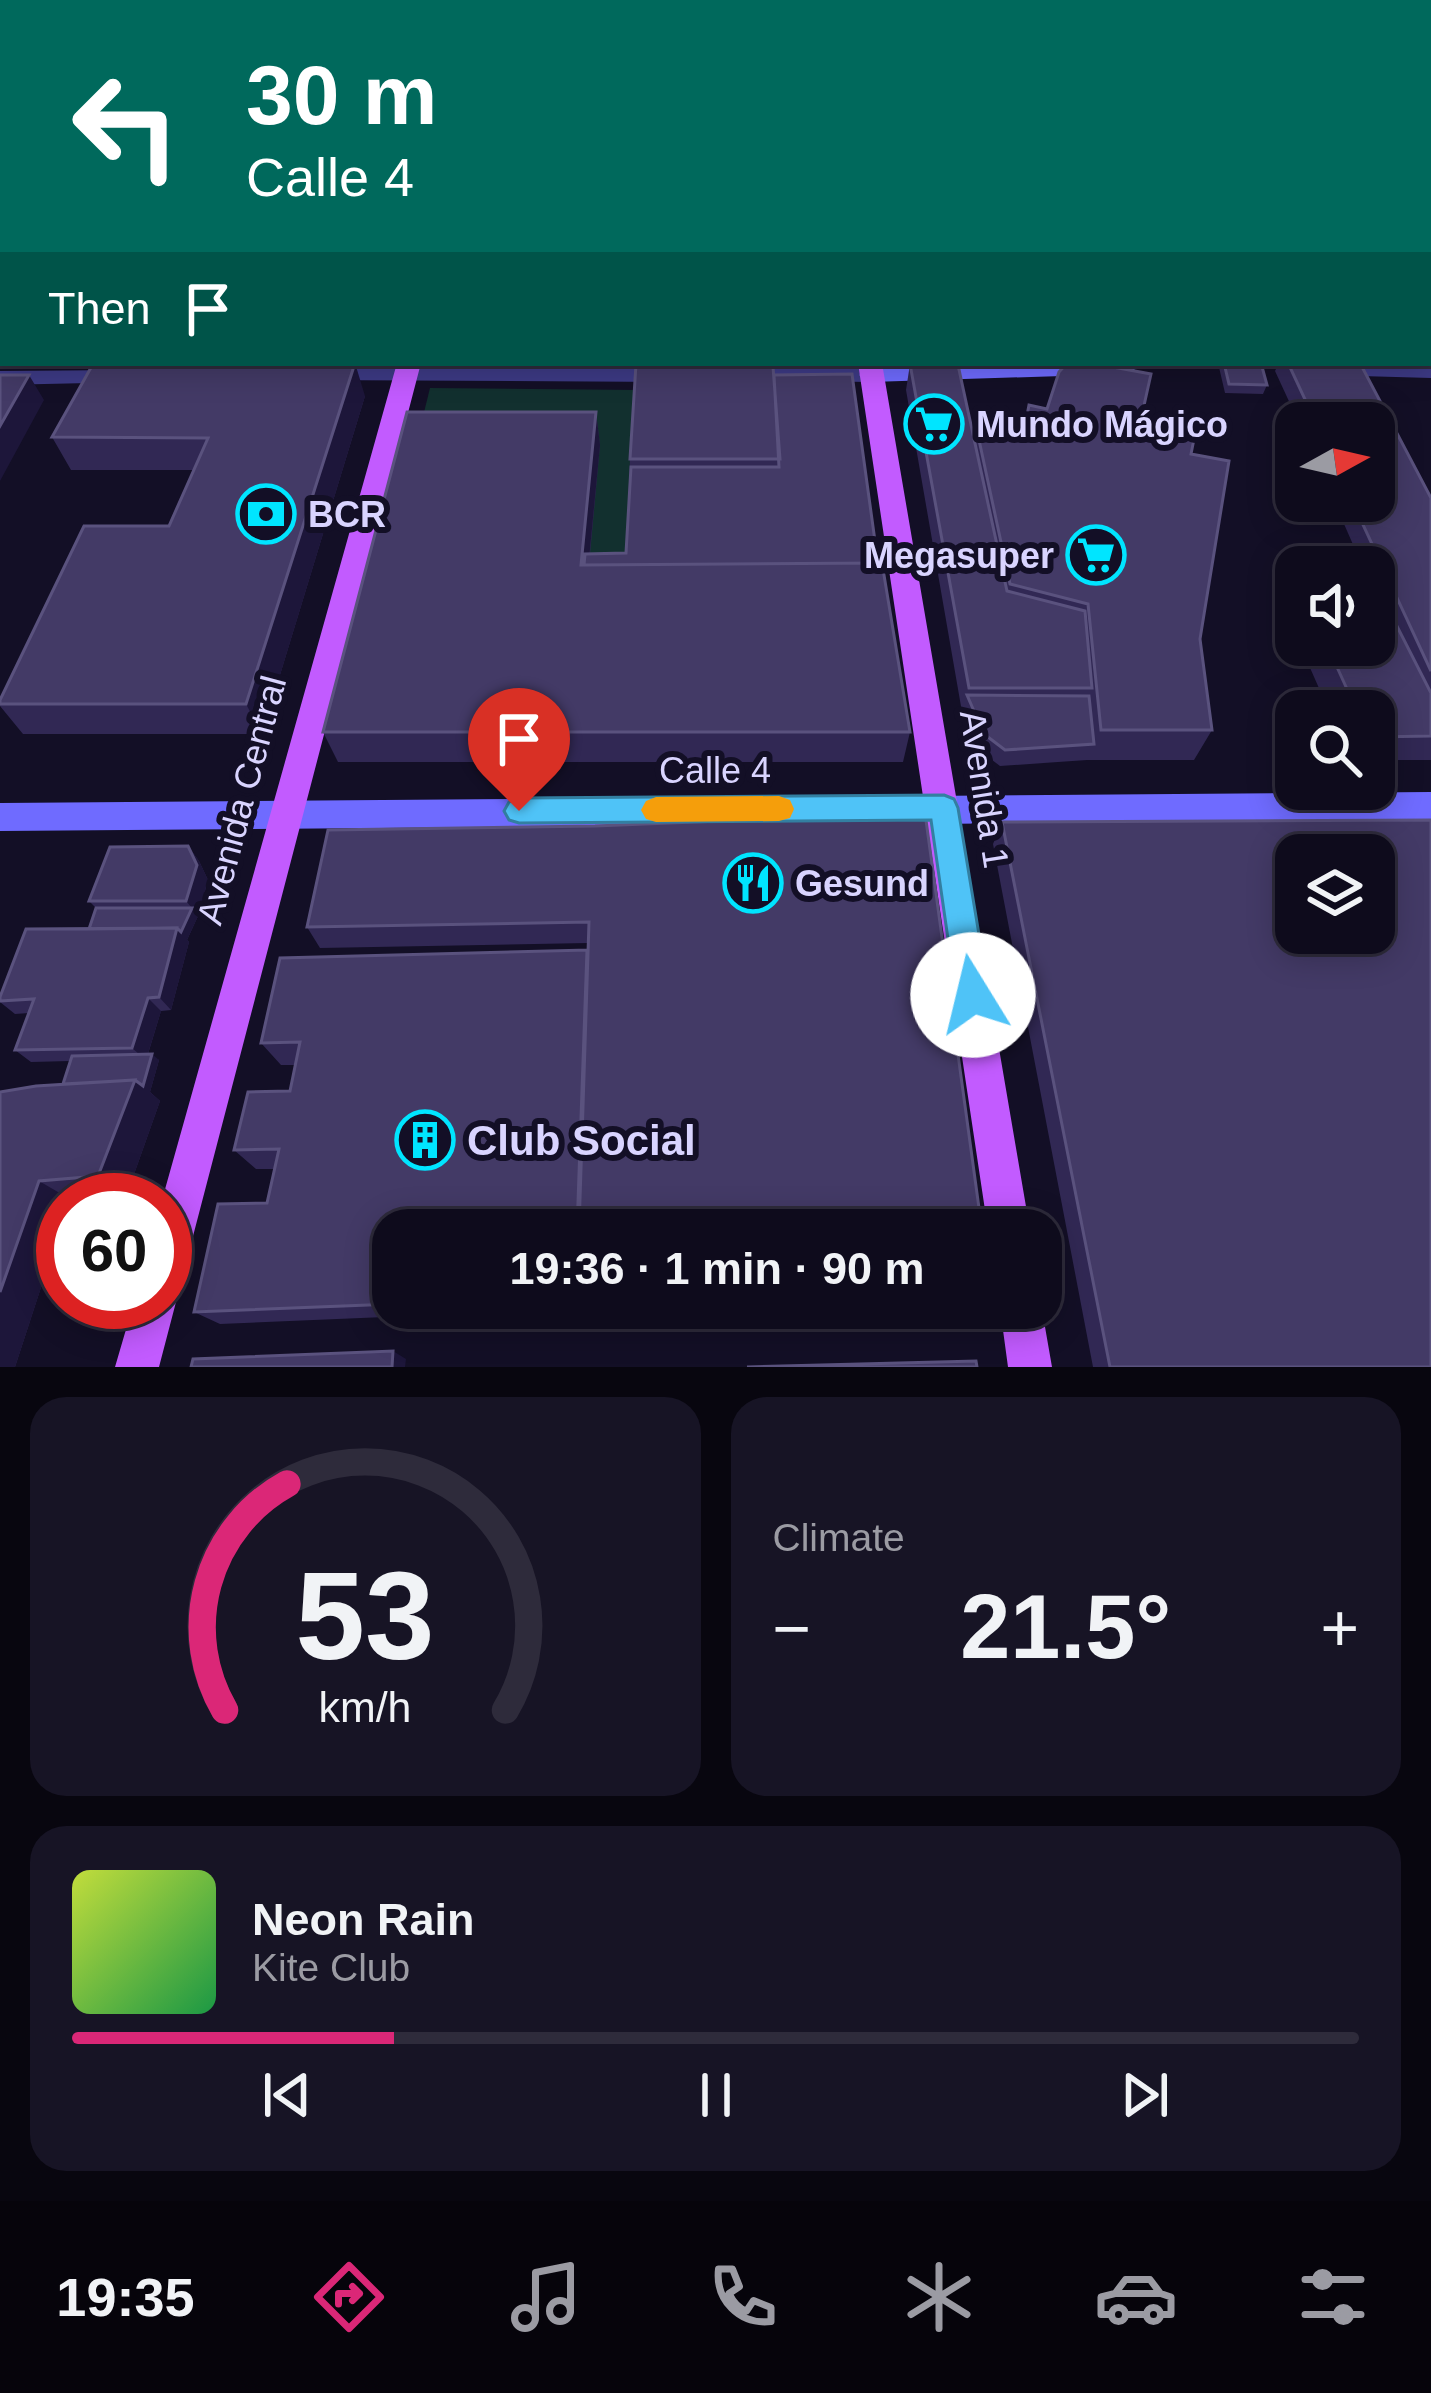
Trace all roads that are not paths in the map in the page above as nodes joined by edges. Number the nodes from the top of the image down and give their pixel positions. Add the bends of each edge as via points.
1 (1066, 366) edge
2 (407, 369) edge
3 (871, 369) edge
4 (1368, 370) edge
5 (1431, 371) edge
6 (286, 376) edge
7 (143, 377) edge
8 (0, 378) edge
9 (1431, 806) edge
10 (944, 808) junction
11 (284, 812) junction
12 (0, 817) edge
13 (189, 1173) edge
14 (1006, 1209) edge
15 (147, 1329) edge
16 (1024, 1329) edge
17 (137, 1367) edge
18 (1030, 1367) edge

1 - 3 street
2 - 3 street
2 - 6 street
2 - 11 main road, Avenida Central
3 - 10 main road, Avenida 1
4 - 5 street
7 - 8 street
9 - 10 street, Calle 4
10 - 11 street, Calle 4
10 - 14 main road, Avenida 1
11 - 12 street, Calle 4
11 - 13 main road, Avenida Central
15 - 17 main road
16 - 18 main road

